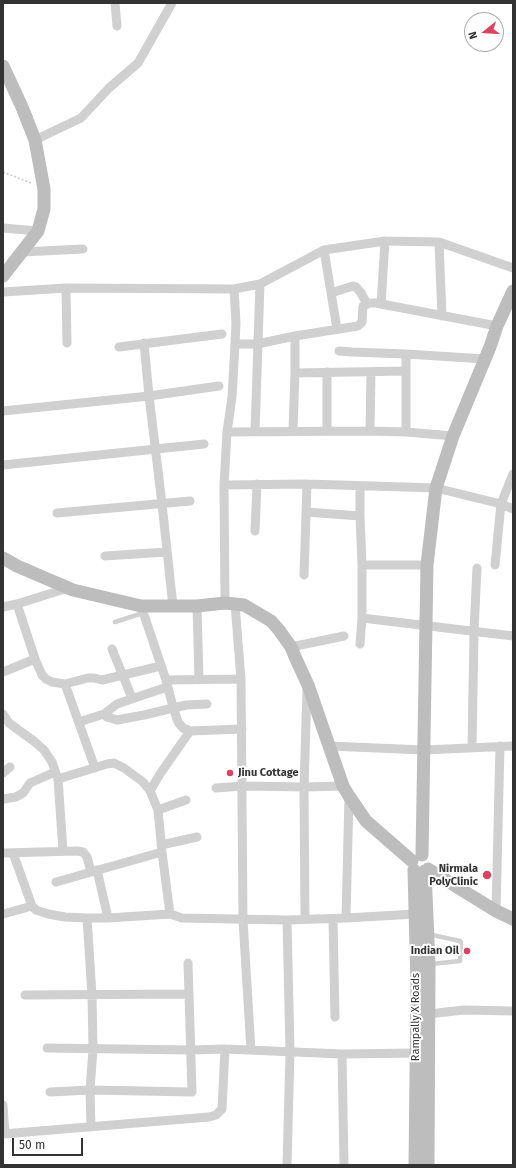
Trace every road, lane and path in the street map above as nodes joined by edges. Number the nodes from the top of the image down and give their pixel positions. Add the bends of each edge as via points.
1 (115, 3) edge
2 (172, 3) edge
3 (117, 26) dead end
4 (3, 66) edge
5 (35, 140) junction
6 (3, 172) edge
7 (44, 188) junction
8 (3, 228) edge
9 (38, 231) junction
10 (385, 241) junction
11 (438, 242) junction
12 (83, 249) dead end
13 (324, 250) junction
14 (22, 252) junction
15 (513, 268) edge
16 (3, 276) edge
17 (260, 284) junction
18 (66, 288) junction
19 (234, 289) junction
20 (513, 291) edge
21 (3, 292) edge
22 (331, 293) junction
23 (367, 304) junction
24 (381, 304) junction
25 (442, 316) junction
26 (498, 326) junction
27 (337, 329) junction
28 (222, 334) dead end
29 (295, 336) junction
30 (67, 343) dead end
31 (144, 343) junction
32 (235, 344) junction
33 (257, 344) junction
34 (119, 347) dead end
35 (339, 351) dead end
36 (406, 354) junction
37 (485, 359) junction
38 (406, 371) junction
39 (327, 372) junction
40 (371, 372) junction
41 (295, 373) junction
42 (219, 386) dead end
43 (149, 396) junction
44 (3, 411) edge
45 (293, 430) junction
46 (255, 431) junction
47 (327, 431) junction
48 (370, 431) junction
49 (227, 432) junction
50 (406, 432) junction
51 (453, 436) junction
52 (204, 444) dead end
53 (155, 448) junction
54 (3, 465) edge
55 (513, 474) edge
56 (258, 484) junction
57 (307, 484) junction
58 (224, 485) junction
59 (360, 486) junction
60 (436, 488) junction
61 (190, 501) dead end
62 (162, 504) junction
63 (501, 504) junction
64 (513, 509) edge
65 (306, 512) junction
66 (57, 513) dead end
67 (360, 516) junction
68 (255, 531) dead end
69 (167, 552) junction
70 (105, 556) dead end
71 (3, 558) edge
72 (362, 565) junction
73 (426, 565) junction
74 (495, 565) dead end
75 (477, 568) dead end
76 (304, 576) dead end
77 (68, 588) junction
78 (17, 604) junction
79 (230, 604) junction
80 (173, 606) junction
81 (197, 606) junction
82 (3, 607) edge
83 (142, 609) junction
84 (362, 618) junction
85 (114, 622) dead end
86 (425, 626) junction
87 (474, 631) junction
88 (344, 636) dead end
89 (513, 636) edge
90 (360, 644) dead end
91 (291, 648) junction
92 (112, 649) dead end
93 (35, 659) junction
94 (161, 666) junction
95 (3, 672) edge
96 (123, 676) junction
97 (241, 679) junction
98 (199, 680) junction
99 (166, 683) junction
100 (65, 684) junction
101 (308, 685) junction
102 (132, 698) junction
103 (207, 704) dead end
104 (172, 707) junction
105 (3, 714) edge
106 (104, 714) junction
107 (78, 722) junction
108 (242, 729) junction
109 (190, 731) junction
110 (329, 746) junction
111 (500, 746) junction
112 (513, 746) edge
113 (472, 748) junction
114 (424, 750) junction
115 (95, 768) junction
116 (57, 776) junction
117 (243, 786) junction
118 (304, 787) junction
119 (216, 788) dead end
120 (150, 791) junction
121 (346, 791) junction
122 (3, 799) edge
123 (186, 800) dead end
124 (158, 810) junction
125 (197, 837) dead end
126 (161, 848) junction
127 (63, 851) junction
128 (3, 853) edge
129 (13, 853) junction
130 (420, 865) junction
131 (94, 871) junction
132 (56, 882) dead end
133 (32, 906) junction
134 (496, 911) junction
135 (3, 914) edge
136 (170, 914) junction
137 (416, 914) junction
138 (87, 918) junction
139 (108, 918) junction
140 (346, 918) junction
141 (306, 919) junction
142 (333, 919) junction
143 (513, 919) edge
144 (243, 920) junction
145 (287, 920) junction
146 (428, 934) junction
147 (188, 963) dead end
148 (429, 964) junction
149 (189, 994) junction
150 (25, 995) dead end
151 (92, 995) junction
152 (513, 1011) edge
153 (428, 1014) junction
154 (335, 1017) dead end
155 (47, 1048) dead end
156 (93, 1049) junction
157 (225, 1049) junction
158 (191, 1050) junction
159 (251, 1050) junction
160 (290, 1052) junction
161 (416, 1053) junction
162 (342, 1054) junction
163 (90, 1090) junction
164 (50, 1092) dead end
165 (3, 1105) edge
166 (91, 1127) junction
167 (4, 1134) edge
168 (287, 1165) edge
169 (344, 1165) edge
170 (416, 1165) edge
171 (428, 1165) edge

1 - 3 street
2 - 5 street via 138,63 80,118
4 - 5 main road
5 - 7 main road
6 - 7 path
7 - 9 main road via 44,209
8 - 9 street
9 - 14 main road
10 - 11 street
10 - 13 street
10 - 24 street
11 - 15 street
11 - 25 street
12 - 14 street
13 - 17 street
13 - 22 street
14 - 16 main road
17 - 19 street
17 - 33 street
18 - 19 street
18 - 21 street
18 - 30 street
19 - 32 street
20 - 26 main road
22 - 23 street via 353,286 361,293
22 - 27 street
23 - 24 street
23 - 27 street via 363,306 360,325
24 - 25 street
25 - 26 street
26 - 37 main road
27 - 29 street
28 - 31 street
29 - 33 street
29 - 41 street
31 - 34 street
31 - 43 street
32 - 33 street
32 - 49 street
33 - 46 street
35 - 36 street
36 - 37 street
36 - 38 street
37 - 51 main road
38 - 40 street
38 - 50 street
39 - 40 street
39 - 41 street
39 - 47 street
40 - 48 street
41 - 45 street
42 - 43 street
43 - 44 street
43 - 53 street
45 - 46 street
45 - 47 street
46 - 49 street
47 - 48 street
48 - 50 street
49 - 58 street
50 - 51 street
51 - 60 main road
52 - 53 street
53 - 54 street
53 - 62 street
55 - 63 street
56 - 57 street
56 - 58 street
56 - 68 street
57 - 59 street
57 - 65 street
58 - 79 street
59 - 60 street
59 - 67 street
60 - 63 street
60 - 73 main road
61 - 62 street
62 - 66 street
62 - 69 street
63 - 64 street
63 - 74 street
65 - 67 street
65 - 76 street
67 - 72 street
69 - 70 street
69 - 80 street
71 - 77 main road
72 - 73 street
72 - 84 street
73 - 86 main road
75 - 87 street
77 - 78 street
77 - 83 main road
78 - 82 street
78 - 93 street
79 - 81 main road
79 - 91 main road via 244,605 271,621
79 - 97 street
80 - 81 main road
80 - 83 main road
81 - 98 street
83 - 85 lane
83 - 94 street
84 - 86 street
84 - 90 street
86 - 87 street
86 - 114 main road
87 - 89 street
87 - 113 street
88 - 91 street
91 - 101 main road
92 - 96 street
93 - 95 street
93 - 100 street via 46,679
94 - 96 street
94 - 99 street
96 - 100 street via 102,680 88,678
96 - 102 street
97 - 98 street
97 - 108 street
98 - 99 street
99 - 102 street
99 - 104 street
100 - 107 street
101 - 110 main road
101 - 118 street
102 - 106 street via 117,704
103 - 104 street
104 - 106 street via 117,720
104 - 109 street via 178,722
105 - 116 street via 9,723 44,750
106 - 107 street
107 - 115 street
108 - 109 street
108 - 117 street
109 - 120 street
110 - 114 street
110 - 121 main road
111 - 112 street
111 - 113 street
111 - 134 street
113 - 114 street
114 - 130 main road
115 - 116 street
115 - 120 street via 114,763 143,782
116 - 122 street via 30,783 16,798
116 - 127 street
117 - 118 street
117 - 119 street
117 - 144 street
118 - 121 street
118 - 141 street
120 - 124 street
121 - 130 main road via 366,821
121 - 140 street
123 - 124 street
124 - 126 street
125 - 126 street
126 - 131 street
126 - 136 street
127 - 129 street
127 - 131 street via 82,852
128 - 129 street
129 - 133 street
130 - 134 main road
130 - 137 main road, Rampally X Roads
130 - 146 main road
131 - 132 street
131 - 139 street
133 - 135 street
133 - 138 street via 48,914
134 - 143 main road
136 - 139 street
136 - 144 street via 182,918
137 - 140 street
137 - 161 main road, Rampally X Roads
138 - 139 street
138 - 151 street
140 - 142 street
141 - 142 street
141 - 145 street
142 - 154 street
144 - 145 street
144 - 159 street
145 - 160 street
146 - 148 main road
146 - 148 lane via 461,942 460,961
147 - 149 street
148 - 153 main road
149 - 151 street
149 - 158 street
150 - 151 street
151 - 156 street
152 - 153 street via 464,1010
153 - 171 main road
155 - 156 street
156 - 158 street
156 - 163 street
157 - 158 street
157 - 159 street
157 - 166 street via 222,1109 216,1115
158 - 163 street via 192,1092
159 - 160 street
160 - 162 street
160 - 168 street
161 - 162 street
161 - 170 main road, Rampally X Roads
162 - 169 street
163 - 164 street
163 - 166 street
165 - 167 street
166 - 167 street

